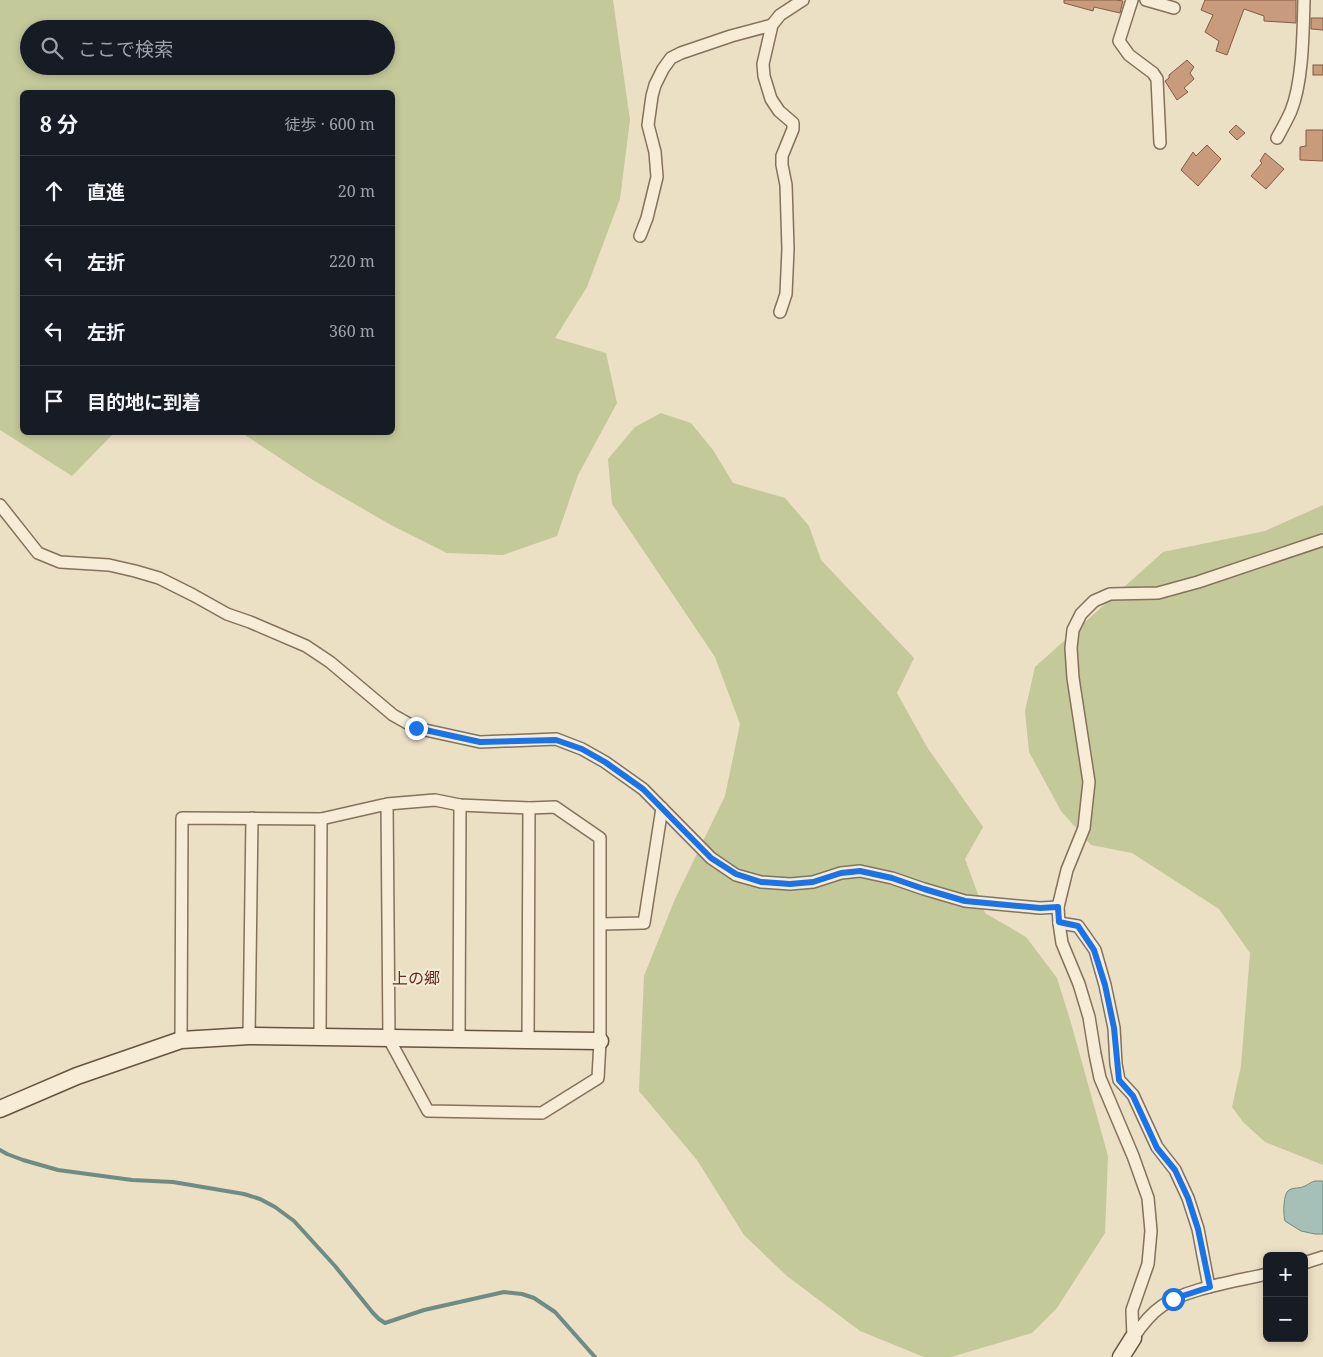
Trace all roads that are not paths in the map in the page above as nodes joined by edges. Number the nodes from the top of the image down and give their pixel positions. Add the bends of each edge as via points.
1 (803, 0) edge
2 (1132, 0) edge
3 (1146, 0) edge
4 (1304, 0) edge
5 (1174, 8) dead end
6 (772, 25) junction
7 (1277, 138) dead end
8 (1160, 143) dead end
9 (640, 236) dead end
10 (780, 312) dead end
11 (0, 505) edge
12 (1323, 540) edge
13 (387, 804) junction
14 (460, 805) junction
15 (529, 808) junction
16 (662, 808) junction
17 (252, 818) junction
18 (321, 820) junction
19 (1058, 907) junction
20 (1059, 922) junction
21 (601, 924) junction
22 (250, 1036) junction
23 (320, 1037) junction
24 (389, 1039) junction
25 (459, 1039) junction
26 (181, 1040) junction
27 (528, 1040) junction
28 (600, 1041) junction
29 (0, 1109) edge
30 (1323, 1257) edge
31 (1308, 1262) edge
32 (1263, 1275) edge
33 (1210, 1287) junction
34 (1133, 1338) junction
35 (1120, 1357) edge

1 - 6 street via 780,15
2 - 8 street via 1119,40 1129,55 1157,78
3 - 5 street
4 - 7 street via 1297,89 1291,111
6 - 9 street via 685,51 671,58 663,69 652,96 648,125 657,177
6 - 10 street via 763,64 764,76 771,100 778,111 793,123 782,156 788,249 786,294
11 - 16 street via 38,554 60,562 108,565 159,578 226,614 306,646 393,715 416,728 480,742 556,740 605,762 643,789
12 - 19 street via 1158,593 1110,594 1081,614 1073,630 1071,648 1089,782 1084,828 1067,870
13 - 14 street via 435,800
13 - 18 street
13 - 24 street
14 - 15 street
14 - 25 street
15 - 21 street via 555,807 600,838
15 - 27 street
16 - 19 street via 711,858 736,874 761,882 813,882 860,871 965,901
16 - 21 street via 644,923
17 - 18 street
17 - 22 street
17 - 26 street via 182,818
18 - 23 street
19 - 20 street
20 - 33 street via 1078,926 1094,950 1114,1028 1119,1080 1133,1096 1157,1148 1175,1170 1188,1198
20 - 34 street via 1062,943 1089,1017 1100,1078 1148,1198 1151,1231 1148,1264 1132,1310
21 - 28 street
22 - 23 street
22 - 26 street
23 - 24 street
24 - 25 street
24 - 28 street via 428,1112 542,1112 598,1078
25 - 27 street
26 - 29 street via 77,1076
27 - 28 street
30 - 31 street
32 - 33 street
33 - 34 street via 1162,1306 1144,1322
34 - 35 street

